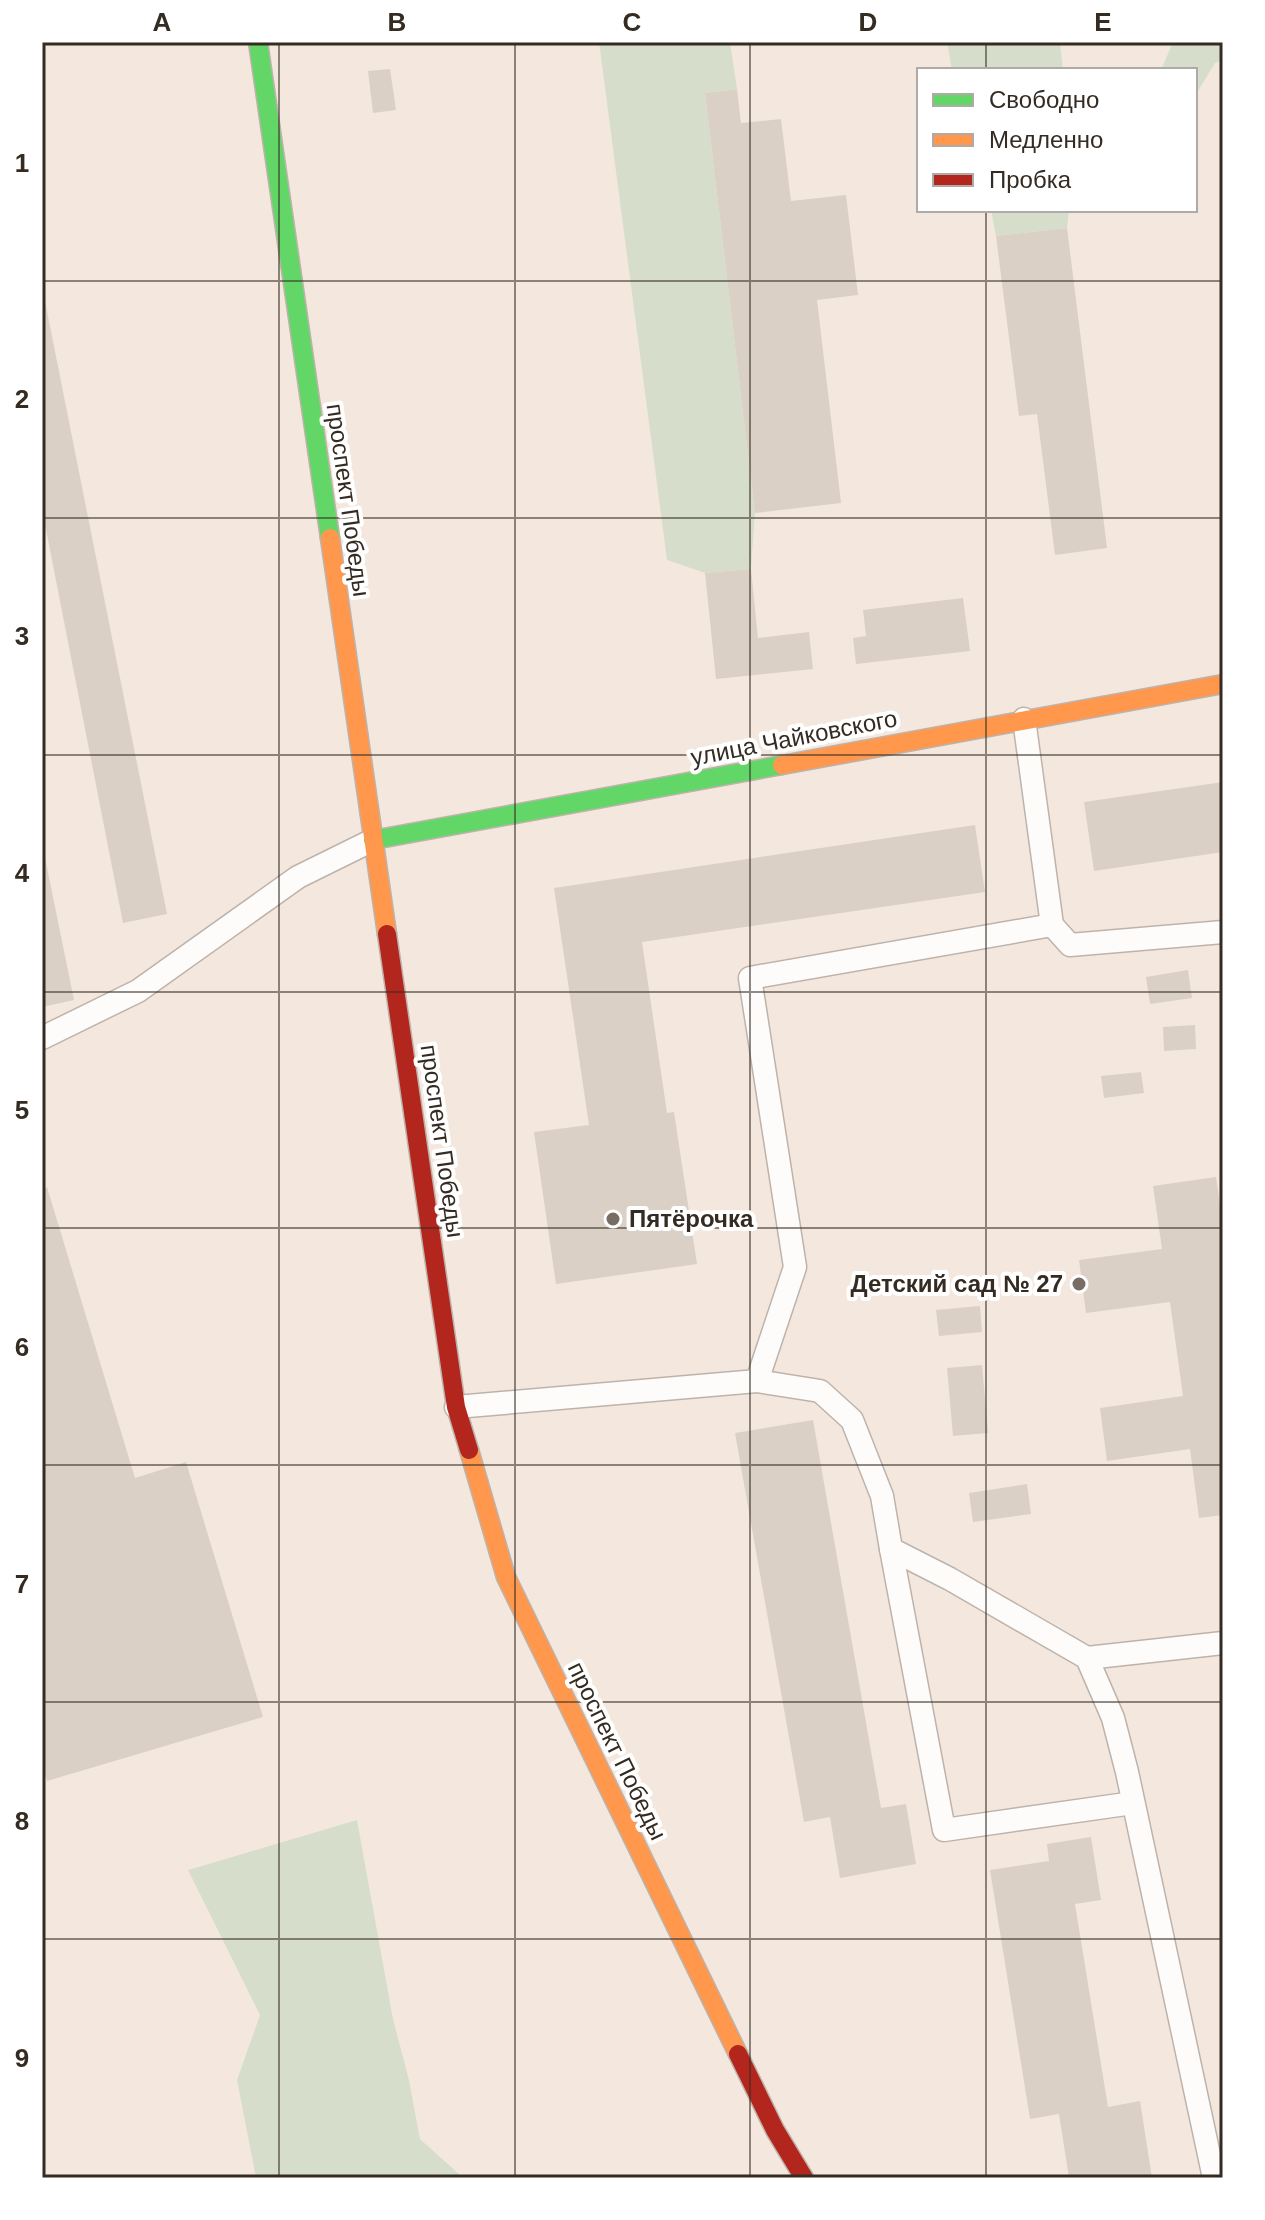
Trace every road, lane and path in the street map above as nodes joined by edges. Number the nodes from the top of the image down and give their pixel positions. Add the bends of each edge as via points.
1 (258, 42) edge
2 (1223, 684) edge
3 (1024, 719) junction
4 (373, 840) junction
5 (1052, 925) junction
6 (1223, 932) edge
7 (42, 1038) edge
8 (757, 1381) junction
9 (456, 1407) junction
10 (891, 1549) junction
11 (1223, 1643) edge
12 (1087, 1658) junction
13 (1133, 1803) junction
14 (804, 2178) edge
15 (1214, 2178) edge

1 - 4 street, проспект Победы
2 - 3 street, улица Чайковского
3 - 4 street, улица Чайковского
3 - 5 lane
4 - 7 lane via 298,877 138,991
4 - 9 street, проспект Победы
5 - 6 lane via 1070,945
5 - 8 lane via 750,978 795,1267
8 - 9 lane
8 - 10 lane via 820,1391 852,1420 882,1496
9 - 14 street, проспект Победы via 506,1577 775,2130
10 - 12 lane
10 - 13 lane via 944,1830
11 - 12 lane
12 - 13 lane via 1113,1718
13 - 15 lane

